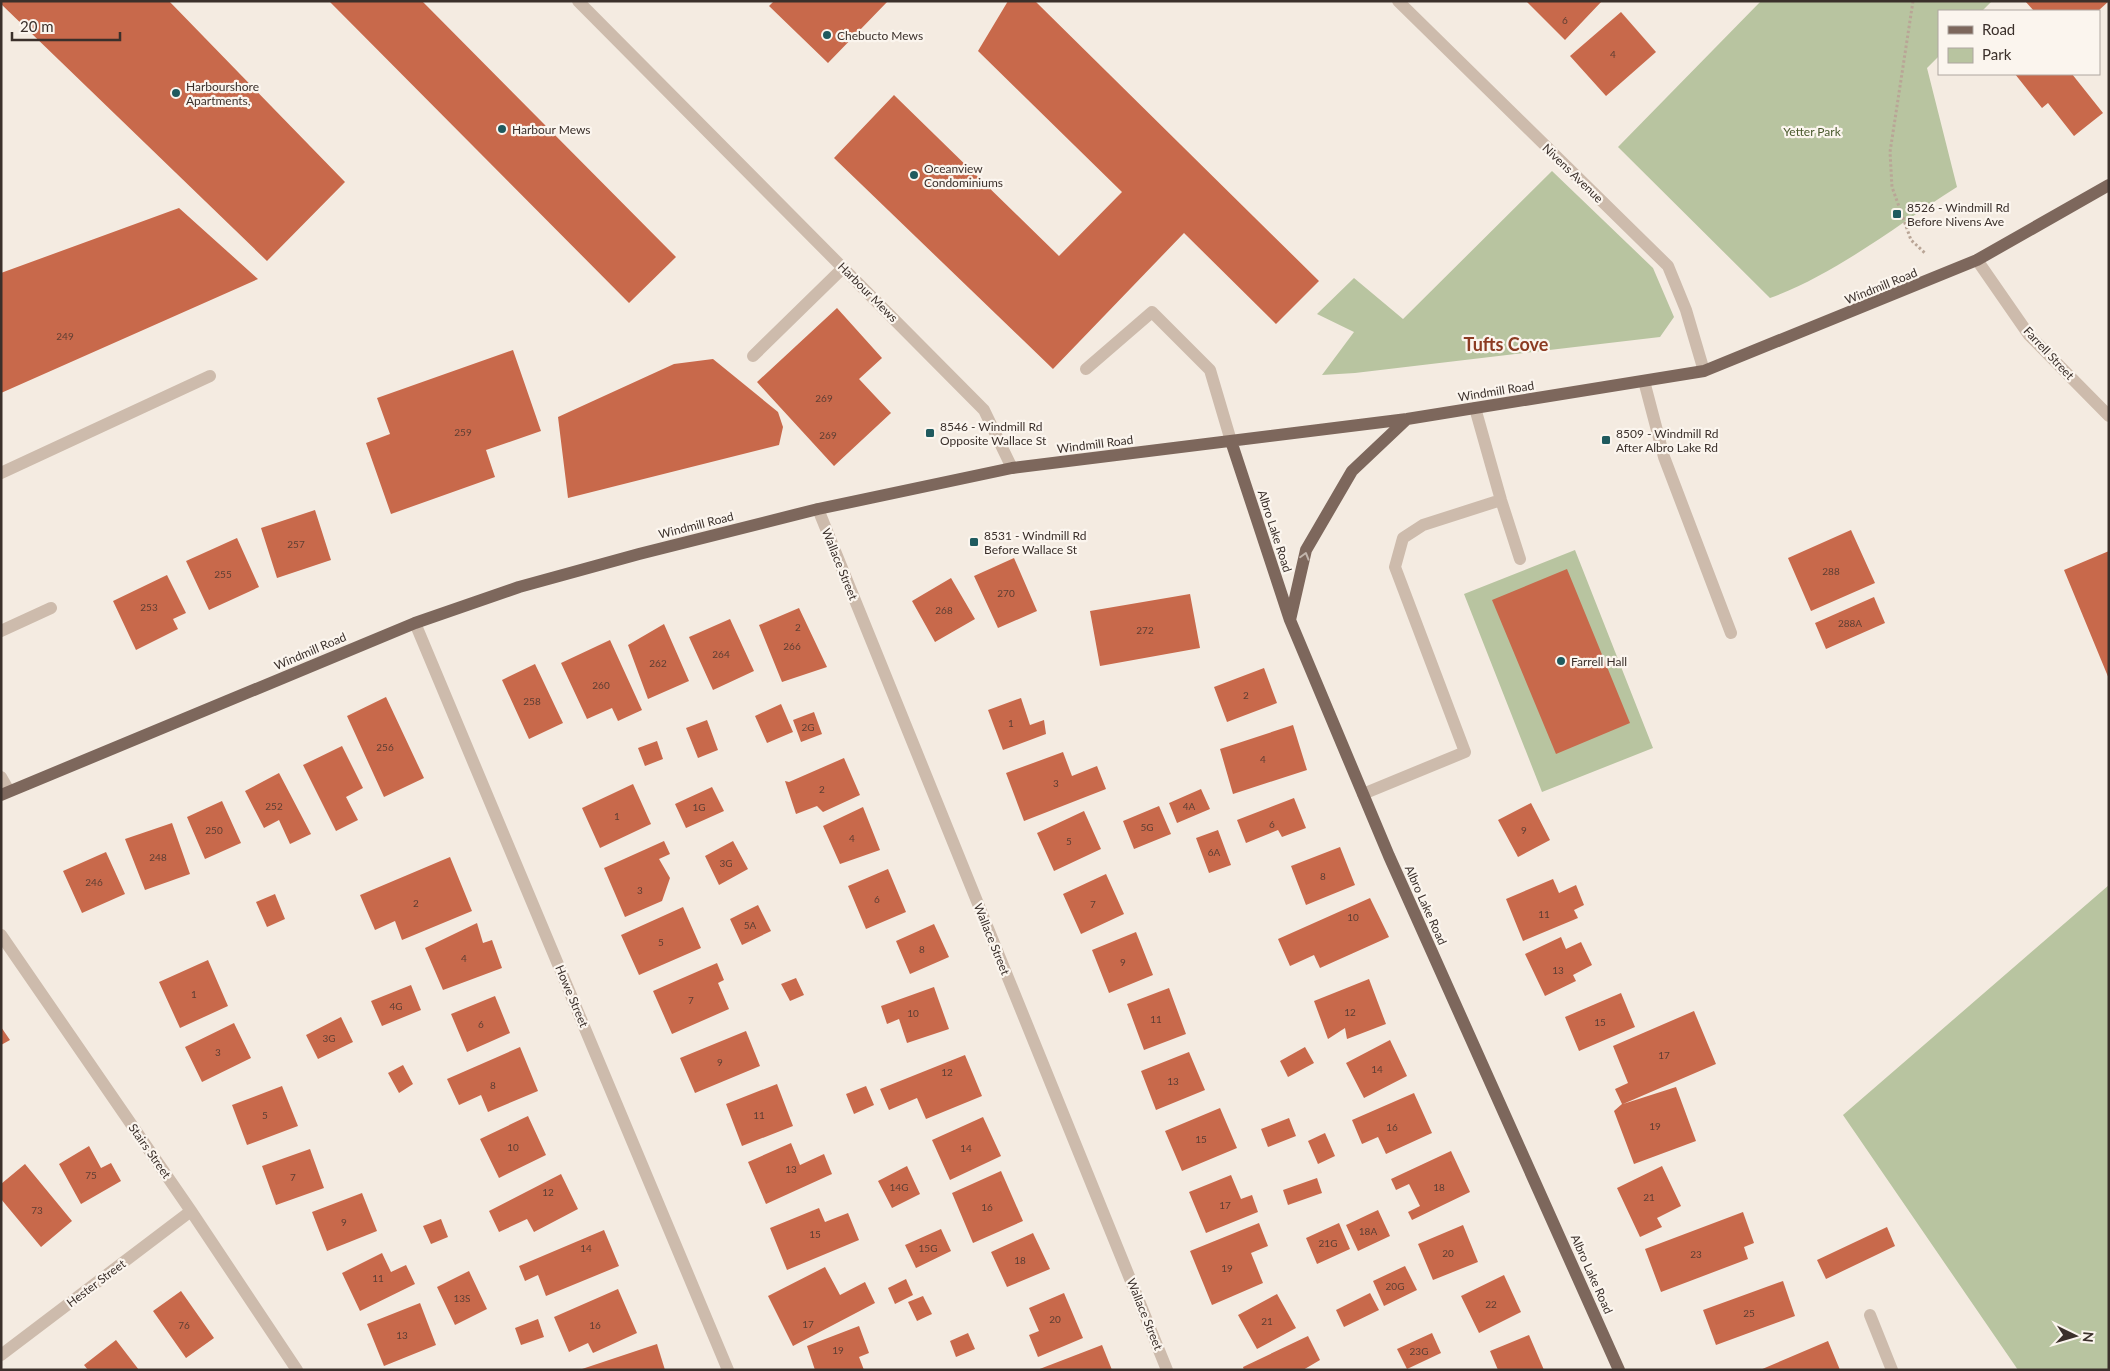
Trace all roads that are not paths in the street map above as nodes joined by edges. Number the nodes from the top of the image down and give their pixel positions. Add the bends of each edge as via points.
1 (578, 1) edge
2 (1398, 1) edge
3 (2109, 185) edge
4 (1977, 260) junction
5 (843, 268) junction
6 (752, 356) dead end
7 (1086, 369) dead end
8 (1704, 371) junction
9 (210, 376) dead end
10 (1644, 381) junction
11 (1475, 408) junction
12 (2109, 416) edge
13 (1407, 419) junction
14 (1231, 441) junction
15 (1012, 468) junction
16 (1, 473) edge
17 (1501, 500) junction
18 (818, 508) junction
19 (1520, 559) dead end
20 (51, 608) dead end
21 (1290, 620) junction
22 (414, 623) junction
23 (1, 631) edge
24 (1731, 633) dead end
25 (1, 777) edge
26 (5, 793) edge
27 (1363, 794) junction
28 (1, 935) edge
29 (191, 1211) junction
30 (1870, 1315) dead end
31 (1, 1355) edge
32 (298, 1370) edge
33 (728, 1370) edge
34 (1167, 1370) edge
35 (1620, 1370) edge
36 (1892, 1370) edge

1 - 5 street, Harbour Mews
2 - 8 street, Nivens Avenue via 1668,266 1686,310
3 - 4 main road, Windmill Road
4 - 8 main road, Windmill Road
4 - 12 street, Farrell Street via 2029,334
5 - 6 street
5 - 15 street, Harbour Mews via 984,410
7 - 14 street via 1152,312 1210,370
8 - 10 main road, Windmill Road
9 - 16 street
10 - 11 main road, Windmill Road
10 - 24 street via 1664,457
11 - 13 main road, Windmill Road
11 - 17 street
13 - 14 main road, Windmill Road
21 -> 13 main road via 1306,550 1352,471
14 - 15 main road, Windmill Road
14 - 21 main road, Albro Lake Road
15 - 18 main road, Windmill Road
17 - 19 street
17 - 27 street via 1423,525 1403,538 1395,567 1465,752
18 - 22 main road, Windmill Road via 519,587
18 - 34 street, Wallace Street
20 - 23 street
21 - 27 main road, Albro Lake Road
22 - 26 main road, Windmill Road
22 - 33 street, Howe Street
25 - 26 street
27 - 35 main road, Albro Lake Road
28 - 29 street, Stairs Street
29 - 31 street, Hester Street
29 - 32 street, Stairs Street
30 - 36 street

